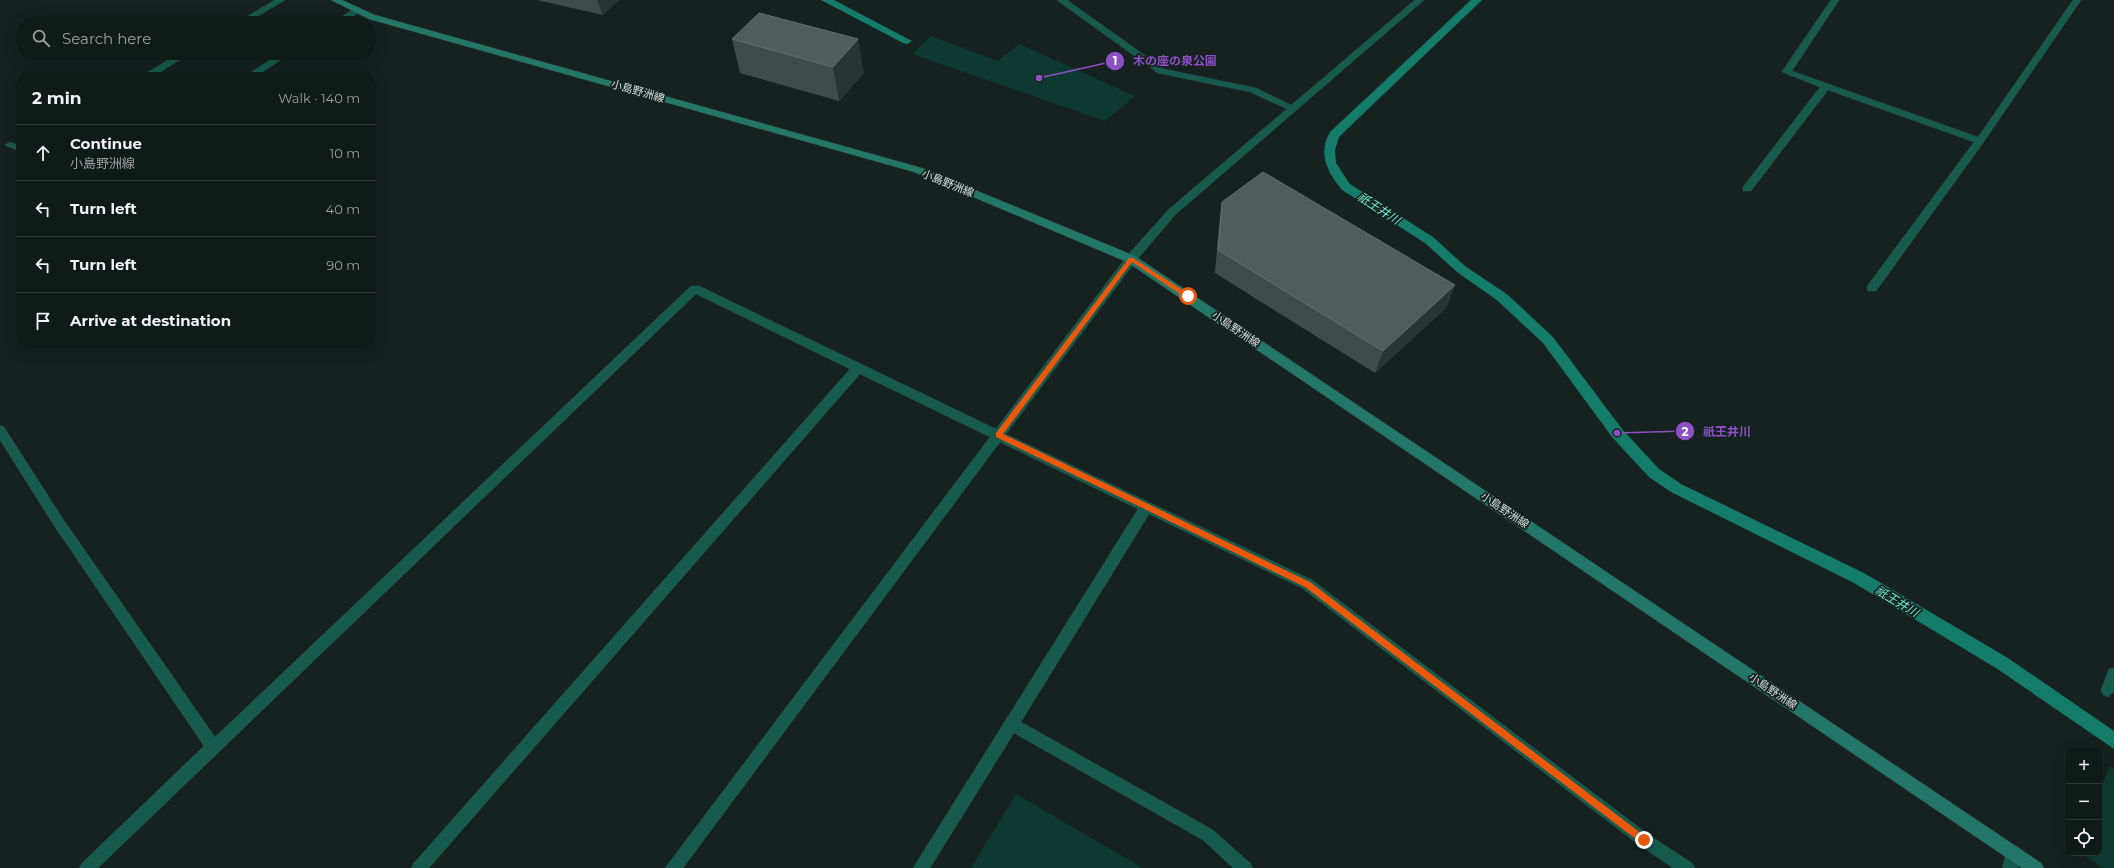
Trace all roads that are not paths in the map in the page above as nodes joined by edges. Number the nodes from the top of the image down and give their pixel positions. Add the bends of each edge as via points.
1 (281, 0) edge
2 (335, 0) edge
3 (1061, 0) edge
4 (1420, 0) edge
5 (1835, 0) edge
6 (2076, 0) edge
7 (357, 10) junction
8 (252, 16) edge
9 (347, 16) edge
10 (370, 16) edge
11 (376, 18) edge
12 (175, 60) edge
13 (276, 60) edge
14 (154, 72) edge
15 (257, 72) edge
16 (1826, 86) junction
17 (1292, 108) junction
18 (1980, 141) junction
19 (10, 145) dead end
20 (16, 147) edge
21 (1747, 189) dead end
22 (1131, 259) junction
23 (1872, 288) dead end
24 (858, 368) junction
25 (0, 430) edge
26 (998, 435) junction
27 (4, 444) edge
28 (1146, 507) junction
29 (2114, 674) edge
30 (2108, 690) dead end
31 (1012, 724) junction
32 (214, 748) junction
33 (2013, 853) junction
34 (87, 868) edge
35 (419, 868) edge
36 (673, 868) edge
37 (921, 868) edge
38 (1246, 868) edge
39 (1687, 868) edge
40 (2010, 868) edge
41 (2036, 868) edge

1 - 8 street
2 - 7 main road, 小島野洲線
3 - 17 street via 1161,70 1253,90
4 - 17 street
5 - 16 street via 1787,72
6 - 18 street
7 - 9 street
7 - 10 main road, 小島野洲線
11 - 22 main road, 小島野洲線 via 918,170
12 - 14 street
13 - 15 street
16 - 18 street
16 - 21 street
17 - 22 street via 1172,212
18 - 23 street
19 - 20 street
22 - 26 street
22 - 33 main road, 小島野洲線
24 - 26 street
24 - 32 street via 695,289
24 - 35 street
25 - 27 street
26 - 28 street
26 - 36 street
27 - 32 street
28 - 31 street
28 - 39 street via 1307,584 1644,840
29 - 30 street
31 - 37 street
31 - 38 street via 1208,835
32 - 34 street
33 - 40 street
33 - 41 main road, 小島野洲線

